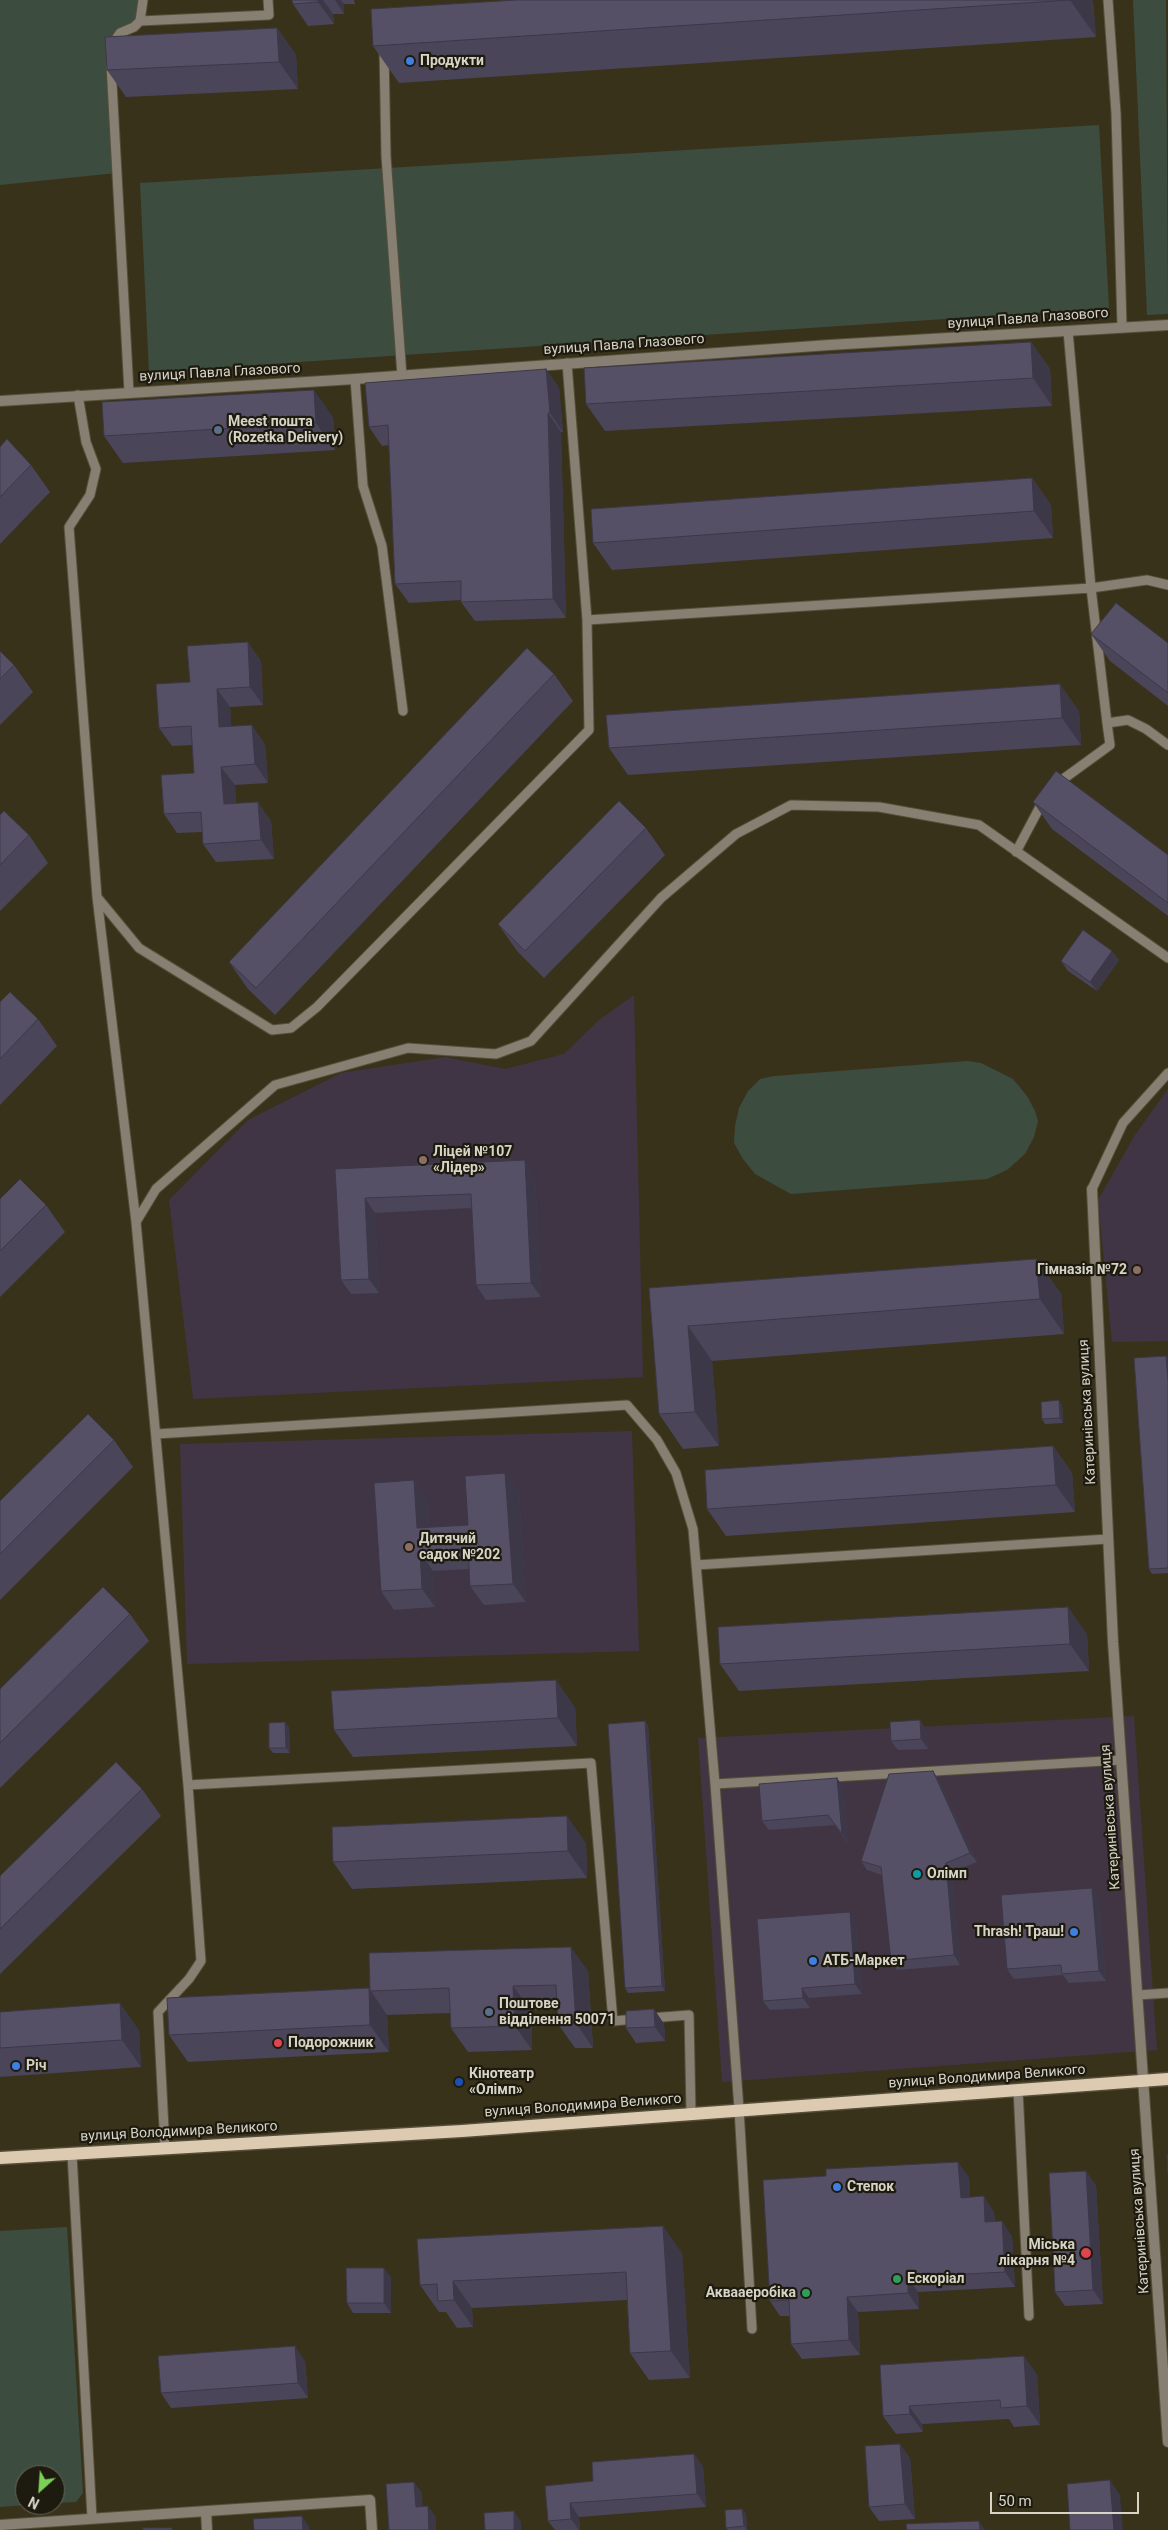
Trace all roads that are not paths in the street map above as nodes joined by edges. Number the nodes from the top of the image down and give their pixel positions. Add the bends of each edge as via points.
1 (143, 0) edge
2 (268, 0) edge
3 (1108, 0) edge
4 (140, 21) junction
5 (384, 40) edge
6 (1168, 325) edge
7 (1122, 327) junction
8 (1068, 331) junction
9 (567, 363) junction
10 (402, 376) junction
11 (355, 379) junction
12 (128, 392) junction
13 (78, 394) junction
14 (0, 401) edge
15 (1168, 585) edge
16 (1091, 588) junction
17 (587, 620) junction
18 (403, 712) dead end
19 (1107, 723) junction
20 (1168, 745) edge
21 (1016, 852) junction
22 (97, 897) junction
23 (1168, 958) edge
24 (1168, 1073) edge
25 (1092, 1189) joint
26 (136, 1222) junction
27 (156, 1434) junction
28 (1108, 1539) junction
29 (696, 1565) junction
30 (1121, 1760) junction
31 (715, 1784) junction
32 (188, 1785) junction
33 (1168, 1993) edge
34 (1138, 1995) junction
35 (1168, 2080) edge
36 (1145, 2081) junction
37 (1018, 2089) junction
38 (739, 2109) junction
39 (691, 2113) junction
40 (165, 2148) junction
41 (72, 2154) junction
42 (0, 2158) edge
43 (1029, 2316) dead end
44 (752, 2329) dead end
45 (1167, 2401) edge
46 (1168, 2442) edge
47 (206, 2511) junction
48 (92, 2518) junction
49 (0, 2525) edge
50 (207, 2530) edge
51 (372, 2530) edge

1 - 4 lane
2 - 4 lane via 269,15
3 - 7 lane, вулиця Павла Глазового via 1116,113
4 - 12 lane, вулиця Павла Глазового via 116,37 110,56
5 - 10 lane via 386,156
6 - 7 street, вулиця Павла Глазового
7 - 8 street, вулиця Павла Глазового
8 - 9 street, вулиця Павла Глазового
8 - 16 lane
9 - 10 street, вулиця Павла Глазового
9 - 17 lane
10 - 11 street, вулиця Павла Глазового
11 - 12 street, вулиця Павла Глазового
11 - 18 lane via 363,486 382,546
12 - 13 street, вулиця Павла Глазового
13 - 14 street, вулиця Павла Глазового
13 - 22 lane via 86,442 96,469 90,494 69,527
15 - 16 lane via 1147,580
16 - 17 lane
16 - 19 lane
17 - 22 lane via 589,730 317,1007 291,1028 272,1030 139,948
19 - 20 lane via 1128,720 1146,728
19 - 21 lane via 1110,745 1050,789
21 - 23 lane
21 - 26 lane via 979,825 879,807 791,805 736,834 661,898 531,1041 496,1054 408,1048 275,1085 156,1189
22 - 26 lane
24 - 25 lane via 1123,1123
25 - 28 street, Катеринівська вулиця
26 - 27 lane
27 - 29 lane via 627,1405 657,1440 676,1473 694,1529
27 - 32 lane
28 - 29 lane
28 - 30 street, Катеринівська вулиця
29 - 31 lane
30 - 31 lane
30 - 34 street, Катеринівська вулиця
31 - 38 lane
32 - 39 lane via 591,1763 613,2021 689,2015
32 - 40 lane via 202,1961 158,2012
33 - 34 lane
34 - 36 street, Катеринівська вулиця
35 - 36 main road, вулиця Володимира Великого
36 - 37 main road, вулиця Володимира Великого
36 - 45 street, Катеринівська вулиця
37 - 38 main road, вулиця Володимира Великого
37 - 43 lane
38 - 39 main road, вулиця Володимира Великого
38 - 44 lane
39 - 40 main road, вулиця Володимира Великого
40 - 41 main road, вулиця Володимира Великого
41 - 42 main road, вулиця Володимира Великого
41 - 48 lane
45 - 46 street, Катеринівська вулиця
47 - 48 street
47 - 50 street
47 - 51 street via 370,2500
48 - 49 street

